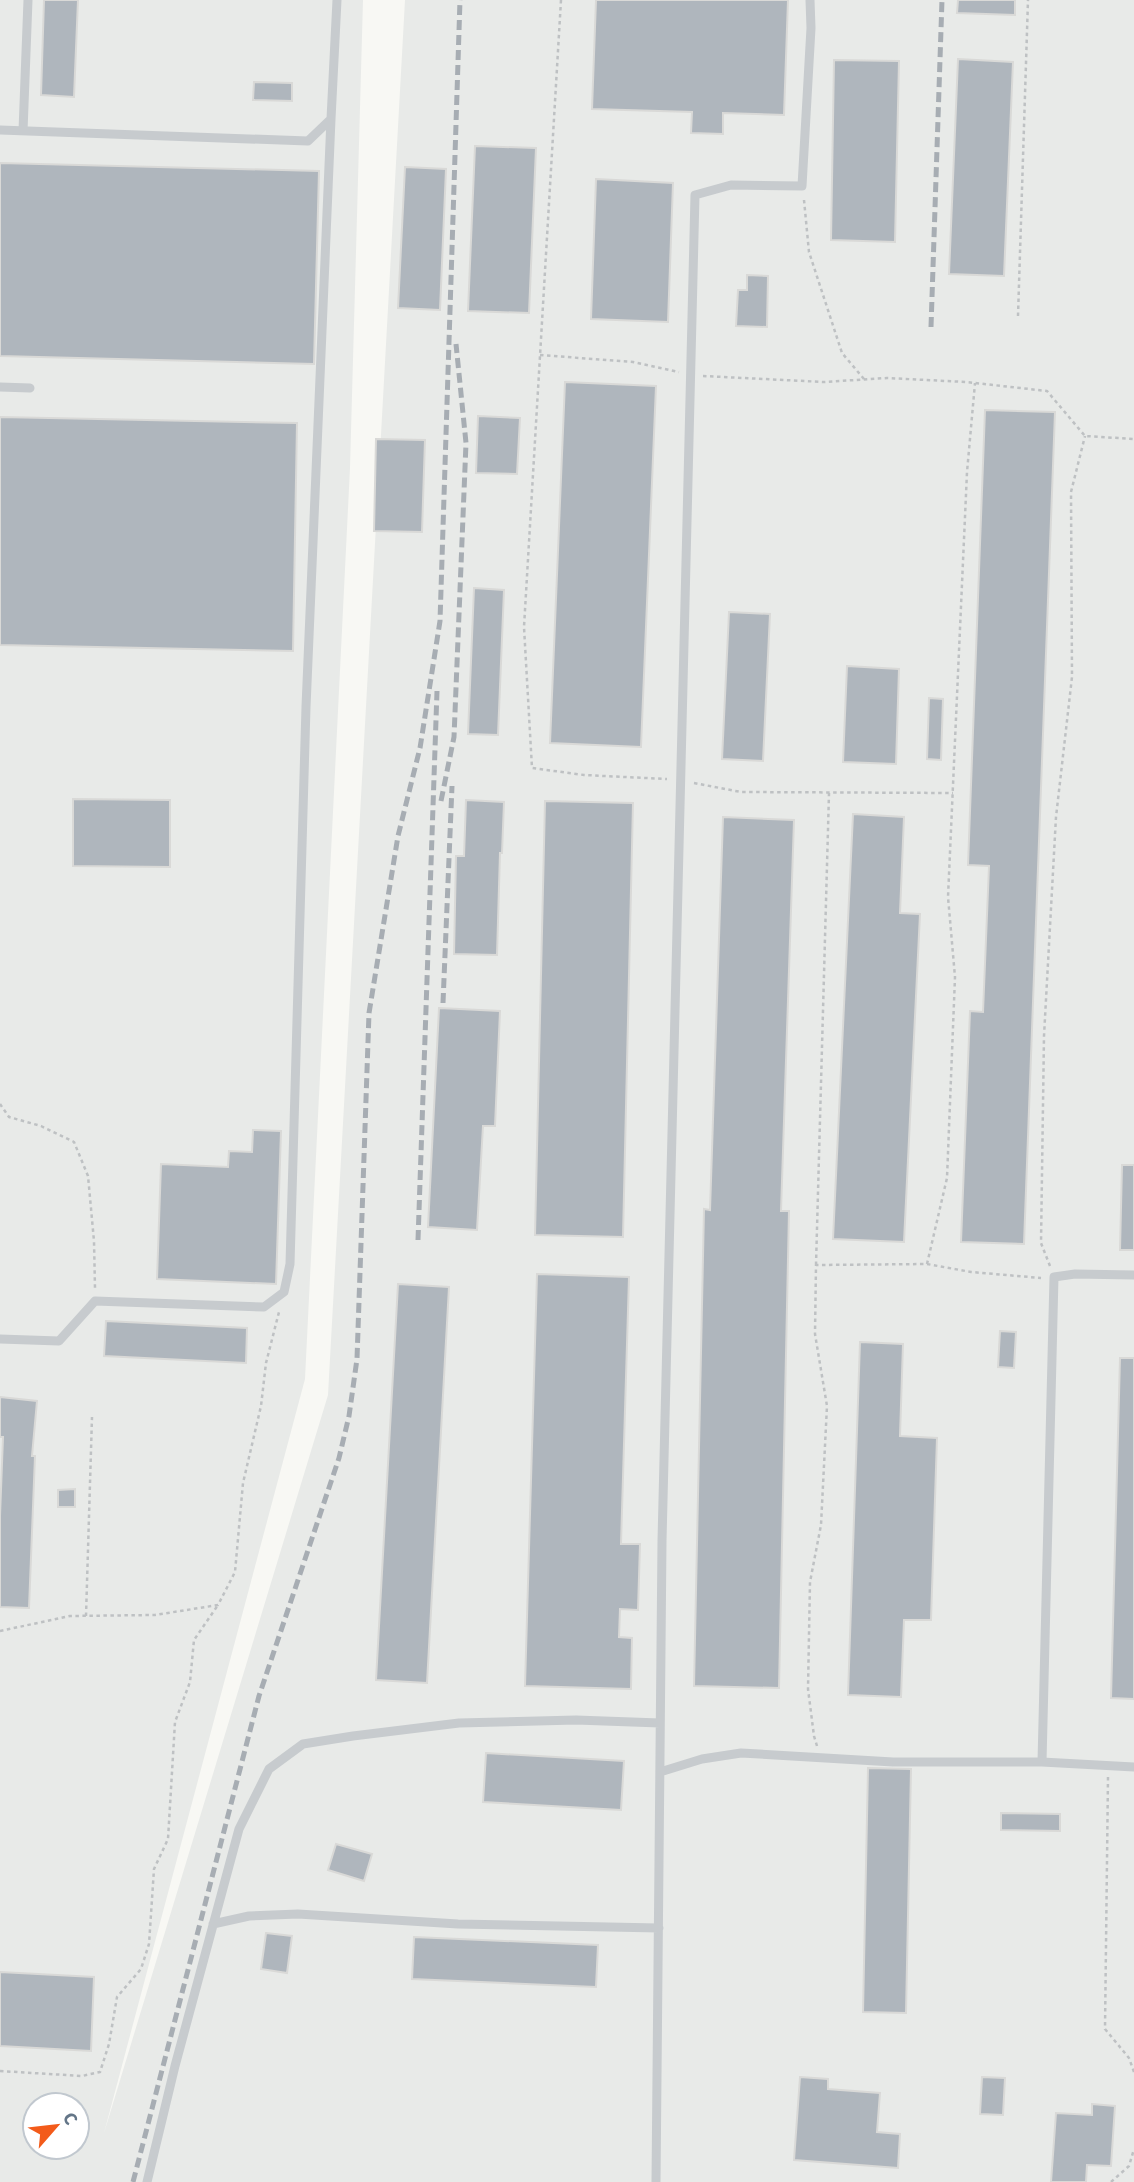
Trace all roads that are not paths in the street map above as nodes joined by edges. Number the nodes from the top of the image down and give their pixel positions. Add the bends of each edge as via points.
1 (28, 0) edge
2 (337, 0) edge
3 (810, 0) edge
4 (331, 119) junction
5 (0, 130) edge
6 (23, 131) junction
7 (0, 387) edge
8 (30, 388) dead end
9 (1134, 1275) edge
10 (0, 1339) edge
11 (660, 1723) junction
12 (1042, 1762) junction
13 (1134, 1767) edge
14 (660, 1772) junction
15 (213, 1924) junction
16 (659, 1928) junction
17 (147, 2182) edge
18 (656, 2182) edge

1 - 6 lane
2 - 4 lane
3 - 11 lane via 802,186 731,184 695,195
4 - 6 lane via 308,141
4 - 10 lane via 306,707 290,1264 284,1292 264,1307 95,1301 59,1341
5 - 6 lane
7 - 8 lane
9 - 12 lane via 1054,1277
11 - 14 lane
11 - 15 lane via 459,1723 303,1744 269,1769 239,1829
12 - 13 lane
12 - 14 lane via 893,1762 741,1753
14 - 16 lane
15 - 16 lane via 298,1913 458,1924
15 - 17 lane
16 - 18 lane

